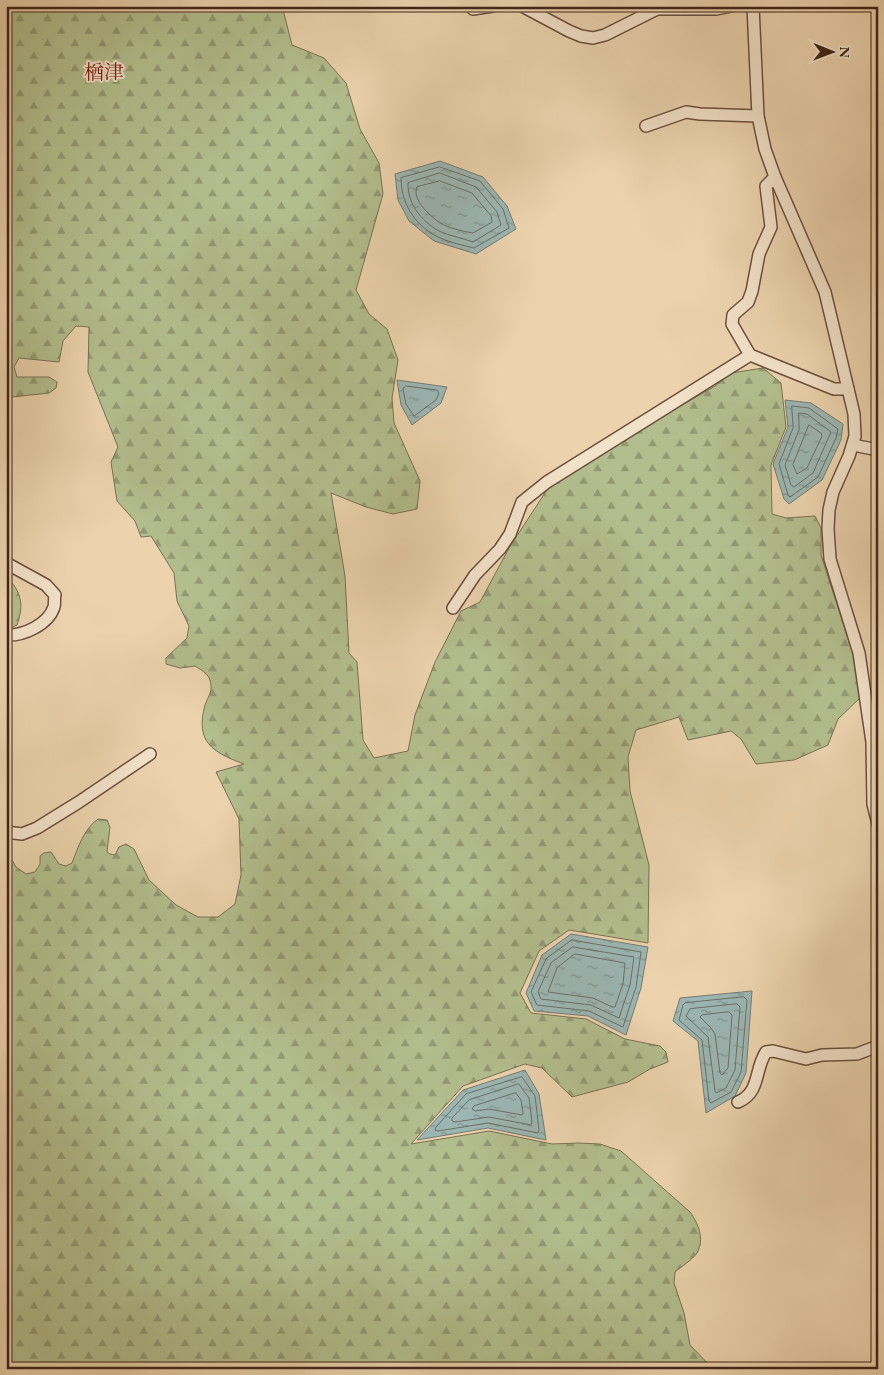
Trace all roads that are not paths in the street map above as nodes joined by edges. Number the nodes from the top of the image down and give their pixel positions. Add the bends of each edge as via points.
1 (473, 6) edge
2 (493, 6) edge
3 (522, 6) edge
4 (731, 6) edge
5 (753, 6) edge
6 (758, 116) junction
7 (646, 126) dead end
8 (775, 176) junction
9 (750, 355) junction
10 (848, 390) junction
11 (853, 445) junction
12 (878, 450) edge
13 (6, 563) edge
14 (453, 608) dead end
15 (6, 635) edge
16 (150, 754) dead end
17 (878, 824) edge
18 (6, 832) edge
19 (878, 1046) edge
20 (738, 1102) dead end

1 - 2 street via 473,9
3 - 4 street via 569,31 593,38 657,9
5 - 6 street
6 - 7 street via 686,112
6 - 8 street
8 - 9 street via 766,186 771,227 759,254 752,292 748,302 733,314 732,324
8 - 10 street via 826,292
9 - 10 street via 834,389
9 - 14 street via 547,482 522,502 510,534 475,575
10 - 11 street via 856,426
11 - 12 street
11 - 17 street via 833,492 828,530 830,559 859,653 872,742 873,804
13 - 15 street via 46,584 55,595 54,607 47,618 29,631
16 - 18 street via 37,828 22,834
19 - 20 street via 857,1054 806,1059 766,1052 755,1086 748,1098

